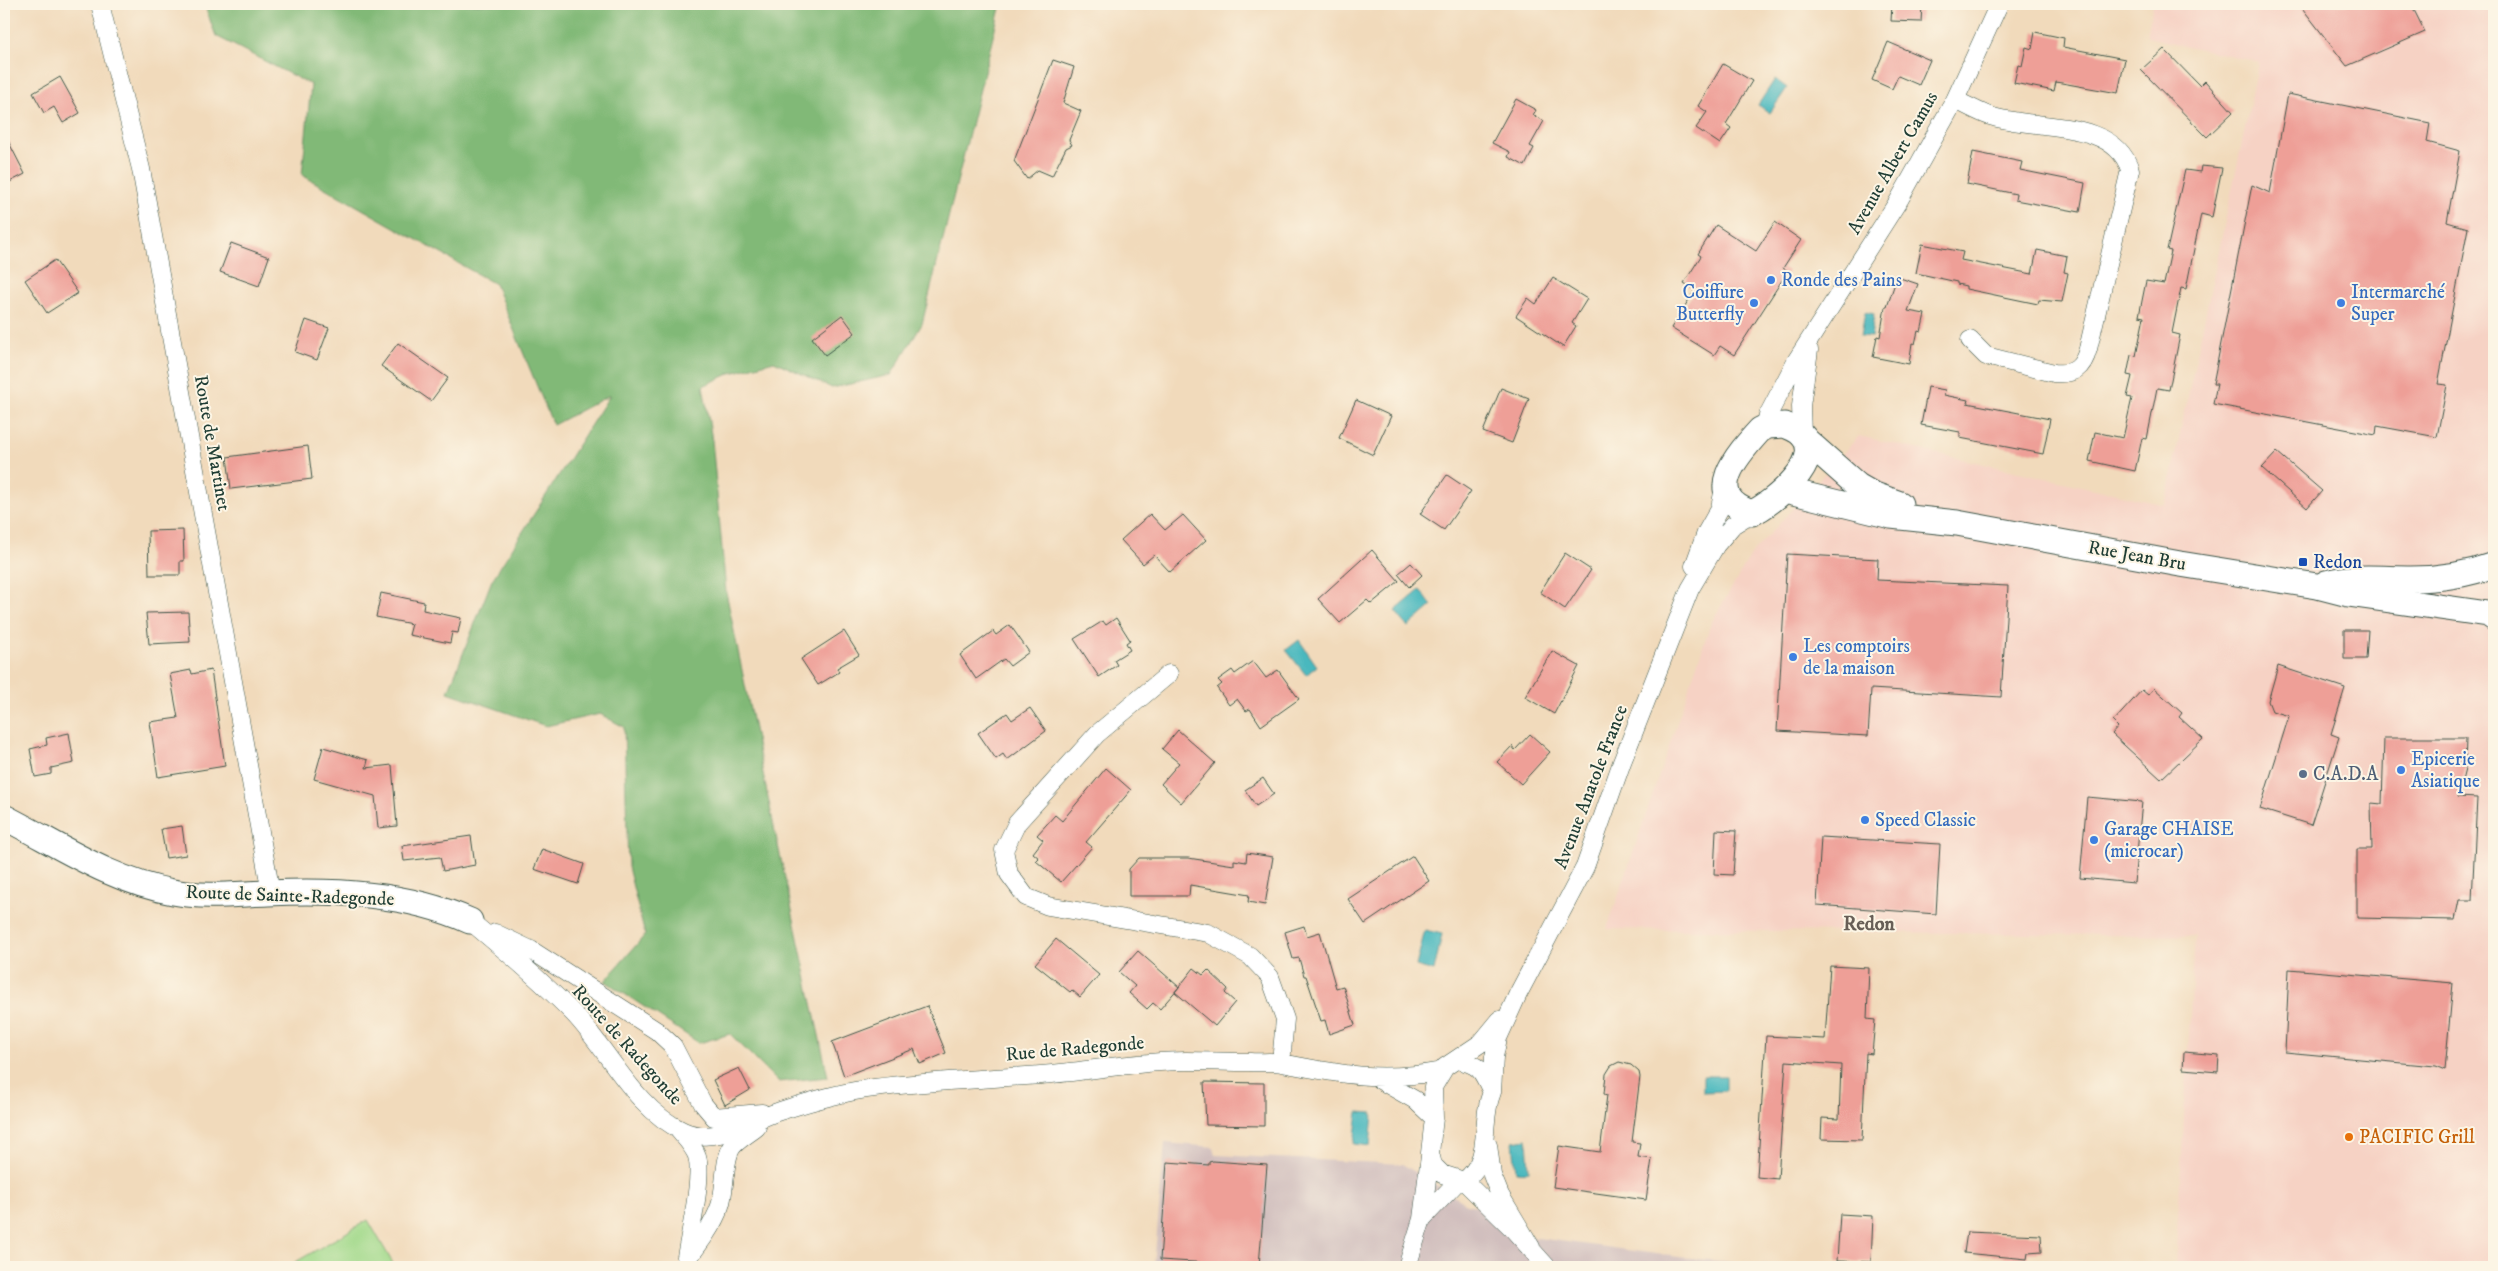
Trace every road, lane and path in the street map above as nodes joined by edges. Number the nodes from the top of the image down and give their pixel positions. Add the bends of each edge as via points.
1 (100, 4) edge
2 (1999, 4) edge
3 (1956, 100) junction
4 (1811, 337) junction
5 (1970, 340) dead end
6 (1765, 428) junction
7 (1804, 437) junction
8 (1725, 482) junction
9 (1785, 490) junction
10 (1752, 513) junction
11 (1957, 523) junction
12 (2494, 564) edge
13 (2494, 572) edge
14 (2465, 575) junction
15 (2317, 586) junction
16 (1690, 589) junction
17 (2492, 615) edge
18 (1169, 674) dead end
19 (4, 817) edge
20 (271, 893) junction
21 (470, 921) junction
22 (1518, 994) junction
23 (1457, 1060) junction
24 (1281, 1063) junction
25 (1442, 1071) junction
26 (1377, 1078) junction
27 (1492, 1092) junction
28 (778, 1112) junction
29 (1434, 1118) junction
30 (676, 1128) junction
31 (1486, 1129) junction
32 (1430, 1153) junction
33 (1462, 1180) junction
34 (1422, 1219) junction
35 (1531, 1247) junction
36 (686, 1264) edge
37 (1407, 1267) edge
38 (1547, 1267) edge

1 - 20 street, Route de Martinet via 141,169
2 - 3 street, Avenue Albert Camus
3 - 4 street, Avenue Albert Camus via 1899,200
3 - 5 street via 1991,116 2096,134 2120,149 2130,170 2088,349 2078,370 2054,373 1986,356
4 - 6 street, Avenue Albert Camus via 1768,415
4 - 7 street, Avenue Albert Camus via 1804,376
6 - 7 street via 1786,425
6 - 8 street via 1757,433 1729,470
7 - 9 street via 1809,453 1807,459
7 - 11 street, Rue Jean Bru via 1858,486 1872,494
8 - 10 street via 1735,504
8 - 16 street, Avenue Anatole France via 1720,508 1706,533
9 - 10 street via 1764,508
9 - 11 street, Rue Jean Bru via 1891,516
10 - 16 street, Avenue Anatole France via 1733,526 1716,545
11 - 15 street, Rue Jean Bru
12 - 14 street, Rue Jean Bru
13 - 14 street, Rue Jean Bru
14 - 15 street, Rue Jean Bru via 2413,579 2358,578
15 - 17 street, Rue Jean Bru via 2348,594
16 - 22 street, Avenue Anatole France via 1585,867
18 - 24 street via 1097,734 1017,823 1004,850 1010,874 1026,897 1048,906 1208,933 1250,956 1270,977 1285,1019
19 - 20 street, Route de Sainte-Radegonde via 108,873 139,884 184,894
20 - 21 street, Route de Sainte-Radegonde via 398,898 430,905
21 - 28 street, Route de Radegonde via 531,950 657,1031 673,1046 703,1104 714,1116
21 - 30 street, Route de Radegonde via 521,963 576,1016 623,1076 657,1114
22 - 23 street, Avenue Anatole France via 1489,1035
22 - 27 street, Avenue Anatole France via 1498,1038
23 - 25 street, Avenue Anatole France
23 - 27 street via 1477,1067
24 - 26 street, Rue de Radegonde
24 - 28 street, Rue de Radegonde via 1183,1061 923,1083 872,1088
25 - 26 street, Rue de Radegonde
25 - 29 street via 1433,1088
26 - 29 street, Rue de Radegonde via 1402,1091
27 - 31 street, Avenue Anatole France via 1484,1117
28 - 30 street, Route de Radegonde via 723,1134 705,1137
28 - 36 street via 733,1146 721,1204
29 - 32 street
30 - 36 street via 698,1158
31 - 33 street via 1480,1164 1473,1174
31 - 35 street via 1492,1175
32 - 33 street via 1436,1170
32 - 34 street
33 - 34 street
33 - 35 street
34 - 37 street
35 - 38 street

